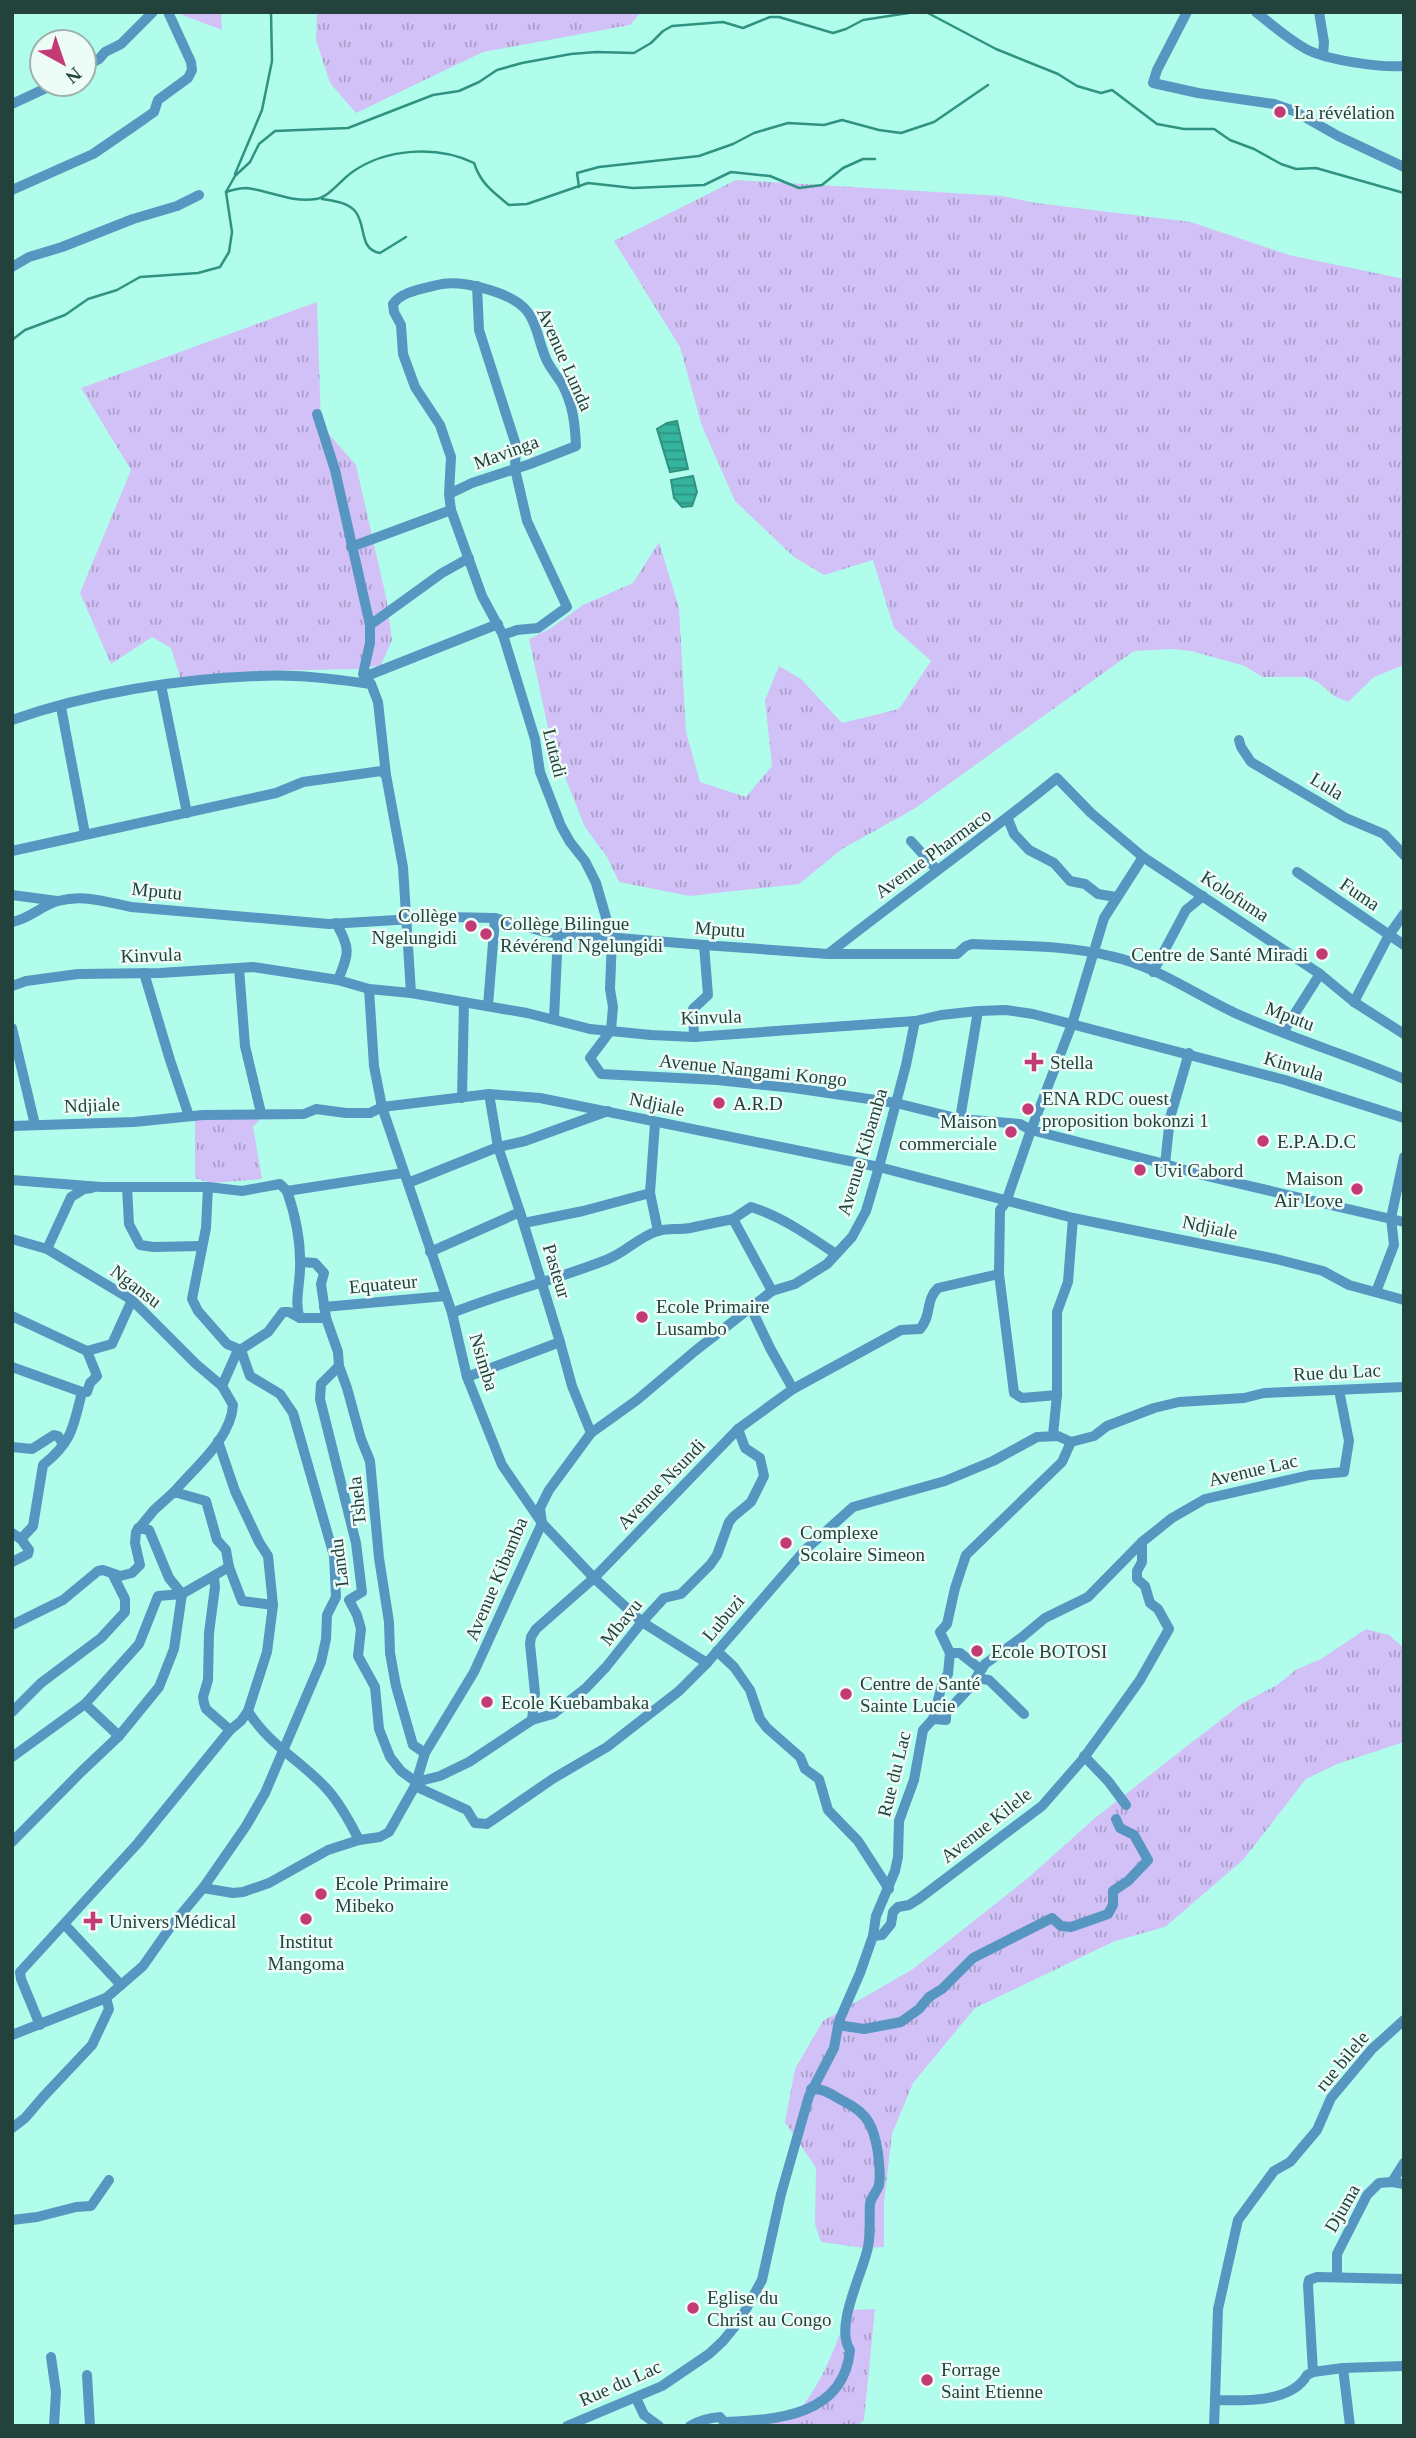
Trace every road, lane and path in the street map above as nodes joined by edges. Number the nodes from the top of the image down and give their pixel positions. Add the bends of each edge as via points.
1 (153, 12) edge
2 (168, 12) edge
3 (1187, 12) edge
4 (1256, 12) edge
5 (1319, 12) edge
6 (1323, 55) junction
7 (98, 57) edge
8 (1404, 66) edge
9 (28, 97) edge
10 (12, 104) edge
11 (1404, 167) edge
12 (12, 190) edge
13 (200, 195) dead end
14 (12, 267) edge
15 (477, 286) junction
16 (394, 312) joint
17 (317, 414) dead end
18 (576, 446) joint
19 (516, 469) junction
20 (450, 489) junction
21 (451, 510) junction
22 (351, 547) junction
23 (469, 558) junction
24 (370, 625) junction
25 (501, 629) junction
26 (368, 680) junction
27 (160, 685) junction
28 (61, 707) junction
29 (12, 720) edge
30 (1238, 740) dead end
31 (386, 775) junction
32 (1056, 778) joint
33 (187, 813) junction
34 (1008, 819) junction
35 (85, 834) junction
36 (911, 841) dead end
37 (12, 851) edge
38 (1404, 855) edge
39 (1143, 857) junction
40 (937, 870) junction
41 (1297, 873) dead end
42 (12, 895) edge
43 (1203, 896) junction
44 (1116, 897) junction
45 (57, 901) junction
46 (1404, 914) edge
47 (495, 918) junction
48 (404, 921) junction
49 (12, 922) edge
50 (336, 923) junction
51 (558, 933) junction
52 (1389, 935) junction
53 (612, 938) junction
54 (704, 946) junction
55 (1404, 946) edge
56 (1095, 953) junction
57 (828, 954) junction
58 (239, 968) junction
59 (1153, 972) junction
60 (144, 973) junction
61 (1320, 974) junction
62 (338, 980) junction
63 (12, 986) edge
64 (369, 989) junction
65 (411, 993) junction
66 (464, 1002) junction
67 (1354, 1002) junction
68 (488, 1006) junction
69 (978, 1011) junction
70 (554, 1020) junction
71 (915, 1021) junction
72 (1072, 1024) junction
73 (12, 1028) edge
74 (611, 1030) junction
75 (1283, 1032) junction
76 (1404, 1034) edge
77 (694, 1037) junction
78 (1189, 1053) junction
79 (1404, 1079) edge
80 (489, 1094) junction
81 (462, 1098) junction
82 (896, 1103) junction
83 (382, 1107) junction
84 (608, 1111) junction
85 (261, 1113) junction
86 (189, 1116) junction
87 (1404, 1118) edge
88 (960, 1119) junction
89 (654, 1123) junction
90 (35, 1125) junction
91 (12, 1126) edge
92 (1031, 1130) junction
93 (498, 1147) junction
94 (1404, 1157) edge
95 (1165, 1164) junction
96 (878, 1167) junction
97 (406, 1178) junction
98 (12, 1180) edge
99 (101, 1187) junction
100 (127, 1187) junction
101 (208, 1187) junction
102 (287, 1191) junction
103 (650, 1193) junction
104 (1006, 1202) junction
105 (522, 1217) junction
106 (1073, 1218) junction
107 (1391, 1218) junction
108 (733, 1219) junction
109 (1404, 1222) edge
110 (658, 1231) junction
111 (12, 1239) edge
112 (202, 1246) junction
113 (47, 1249) junction
114 (430, 1252) junction
115 (836, 1254) junction
116 (300, 1262) junction
117 (999, 1274) junction
118 (544, 1283) junction
119 (772, 1292) junction
120 (1376, 1292) junction
121 (446, 1296) junction
122 (132, 1300) junction
123 (1404, 1300) edge
124 (751, 1308) junction
125 (325, 1313) junction
126 (452, 1313) junction
127 (12, 1316) edge
128 (300, 1318) junction
129 (560, 1342) junction
130 (241, 1350) junction
131 (87, 1351) junction
132 (12, 1367) edge
133 (339, 1367) junction
134 (467, 1377) junction
135 (222, 1387) junction
136 (1404, 1387) edge
137 (793, 1389) junction
138 (1339, 1390) junction
139 (82, 1392) junction
140 (1057, 1395) junction
141 (738, 1429) junction
142 (591, 1433) junction
143 (1053, 1435) junction
144 (218, 1441) junction
145 (1071, 1442) junction
146 (63, 1444) junction
147 (12, 1447) edge
148 (174, 1492) junction
149 (542, 1523) junction
150 (138, 1528) junction
151 (17, 1536) edge
152 (1142, 1542) junction
153 (12, 1562) edge
154 (229, 1567) junction
155 (113, 1575) junction
156 (214, 1577) junction
157 (594, 1578) junction
158 (182, 1594) junction
159 (273, 1605) junction
160 (642, 1622) junction
161 (12, 1625) edge
162 (717, 1651) junction
163 (950, 1653) junction
164 (707, 1663) junction
165 (979, 1672) junction
166 (85, 1704) junction
167 (248, 1711) junction
168 (12, 1712) edge
169 (1024, 1714) dead end
170 (933, 1718) junction
171 (532, 1720) junction
172 (230, 1730) junction
173 (119, 1736) junction
174 (283, 1751) junction
175 (425, 1753) junction
176 (1084, 1756) junction
177 (12, 1757) edge
178 (415, 1784) junction
179 (1126, 1805) dead end
180 (1116, 1819) dead end
181 (14, 1837) edge
182 (359, 1839) junction
183 (203, 1888) junction
184 (889, 1889) junction
185 (65, 1925) junction
186 (873, 1936) junction
187 (121, 1985) junction
188 (106, 1998) junction
189 (1404, 2020) edge
190 (40, 2025) junction
191 (838, 2025) junction
192 (12, 2035) edge
193 (811, 2089) junction
194 (12, 2128) edge
195 (1404, 2163) edge
196 (109, 2180) dead end
197 (1398, 2183) edge
198 (12, 2220) edge
199 (1337, 2277) junction
200 (1404, 2279) edge
201 (51, 2357) dead end
202 (1404, 2366) edge
203 (1343, 2368) junction
204 (1313, 2372) junction
205 (87, 2375) dead end
206 (636, 2398) junction
207 (1215, 2400) junction
208 (54, 2426) edge
209 (90, 2426) edge
210 (567, 2426) edge
211 (659, 2426) edge
212 (690, 2426) edge
213 (1214, 2426) edge
214 (1350, 2426) edge

1 - 7 street via 121,44
2 - 12 street via 191,62 188,78 158,100 153,112 93,154
3 - 11 street via 1153,83 1274,104
4 - 6 street via 1298,44
5 - 6 street
6 - 8 street via 1370,65
9 - 10 street
13 - 14 street
15 - 16 street, Avenue Lunda via 442,284 415,290 395,301
15 - 18 street, Avenue Lunda via 506,296 527,310 575,417
15 - 19 street via 479,330 516,444
16 - 20 street, Lutadi via 415,387 440,425 451,457
17 - 22 street via 335,470
18 - 19 street, Mavinga
19 - 20 street, Mavinga
19 - 25 street via 527,521 567,608 538,628
20 - 21 street, Lutadi
21 - 22 street
21 - 23 street, Lutadi
22 - 24 street
23 - 24 street
23 - 25 street, Lutadi via 482,596
24 - 26 street via 363,673
25 - 26 street
25 - 53 street, Lutadi via 547,792 561,827 596,883
26 - 27 street via 259,676
26 - 31 street via 378,702
27 - 28 street
27 - 33 street
28 - 29 street
28 - 35 street
30 - 38 street, Lula via 1251,762 1346,818 1384,834
31 - 33 street via 381,771 303,782 276,793
31 - 48 street via 403,867
32 - 34 street, Avenue Pharmaco
32 - 39 street, Kolofuma
33 - 35 street
34 - 40 street, Avenue Pharmaco
34 - 44 street via 1029,850 1054,863 1070,881
35 - 37 street
36 - 40 street
39 - 43 street, Kolofuma
39 - 44 street
40 - 57 street, Avenue Pharmaco
41 - 52 street, Fuma
42 - 45 street
43 - 59 street via 1186,910
43 - 61 street, Kolofuma
44 - 56 street via 1104,918
45 - 49 street, Mputu via 29,918
45 - 50 street, Mputu via 103,899 131,907
46 - 52 street
47 - 48 street, Mputu
47 - 51 street, Mputu
47 - 68 street
48 - 50 street, Mputu
48 - 65 street
50 - 62 street via 348,950
51 - 53 street, Mputu
51 - 70 street
52 - 55 street, Fuma
52 - 67 street
53 - 54 street, Mputu
53 - 74 street, Lutadi
54 - 57 street, Mputu
54 - 77 street via 708,995 693,1009
56 - 57 street, Mputu via 972,944 957,954
56 - 59 street, Mputu
56 - 72 street
58 - 60 street, Kinvula
58 - 62 street, Kinvula
58 - 85 street via 244,1046
59 - 75 street, Mputu
60 - 63 street, Kinvula via 78,974
60 - 86 street
61 - 67 street, Kolofuma
61 - 75 street
62 - 64 street, Kinvula
64 - 65 street, Kinvula
64 - 83 street, Nsimba via 373,1066
65 - 66 street, Kinvula
66 - 68 street, Kinvula
66 - 81 street
67 - 76 street, Kolofuma
68 - 70 street, Kinvula
69 - 71 street, Kinvula
69 - 72 street, Kinvula via 1020,1012
69 - 88 street
70 - 74 street, Kinvula
71 - 77 street, Kinvula
71 - 82 street, Avenue Kibamba
72 - 78 street, Kinvula
72 - 92 street
73 - 90 street
74 - 77 street, Kinvula
74 - 82 street, Avenue Nangami Kongo via 590,1058 603,1075 717,1080
75 - 79 street, Mputu
78 - 87 street, Kinvula
78 - 95 street via 1170,1118
80 - 81 street, Ndjiale
80 - 84 street, Ndjiale
80 - 93 street, Pasteur
81 - 83 street, Ndjiale
82 - 88 street, Avenue Nangami Kongo
82 - 96 street, Avenue Kibamba
83 - 85 street, Ndjiale via 364,1113 316,1109 304,1114
83 - 97 street, Nsimba
84 - 89 street, Ndjiale
84 - 93 street
85 - 86 street, Ndjiale
86 - 90 street, Ndjiale
88 - 92 street, Avenue Nangami Kongo via 1020,1124
89 - 96 street, Ndjiale
89 - 103 street
90 - 91 street, Ndjiale
92 - 95 street, Avenue Nangami Kongo
92 - 104 street
93 - 97 street
93 - 105 street, Pasteur
94 - 107 street
95 - 107 street, Avenue Nangami Kongo
96 - 104 street, Ndjiale
96 - 115 street, Avenue Kibamba via 860,1223
97 - 102 street
97 - 114 street, Nsimba
98 - 99 street
99 - 100 street
99 - 113 street via 71,1197
100 - 101 street
100 - 112 street via 129,1224 140,1245
101 - 102 street via 246,1191 280,1184
101 - 112 street
102 - 116 street via 299,1234
103 - 105 street via 583,1211
103 - 110 street
104 - 106 street, Ndjiale
104 - 117 street via 1000,1210
105 - 114 street
105 - 118 street, Pasteur
106 - 120 street, Ndjiale via 1276,1259
106 - 140 street via 1068,1282 1057,1312
107 - 109 street, Avenue Nangami Kongo
107 - 120 street via 1394,1245
108 - 110 street
108 - 115 street via 751,1207 766,1212
108 - 119 street
110 - 118 street via 610,1259
111 - 113 street, Ngansu
112 - 130 street via 192,1292 194,1305 227,1344
113 - 122 street, Ngansu
114 - 121 street, Nsimba
115 - 119 street, Avenue Kibamba via 796,1284
116 - 125 street, Tshela via 322,1268
116 - 128 street via 296,1309
117 - 137 street, Avenue Nsundi via 937,1288 920,1329 901,1329
117 - 140 street via 1014,1393 1022,1398
118 - 126 street
118 - 129 street, Pasteur
119 - 124 street, Avenue Kibamba
120 - 123 street, Ndjiale
121 - 125 street, Equateur
121 - 126 street, Nsimba
122 - 131 street via 112,1344
122 - 135 street, Ngansu
124 - 137 street
124 - 142 street, Avenue Kibamba
125 - 128 street, Equateur
125 - 133 street, Tshela
126 - 134 street, Nsimba
127 - 131 street
128 - 130 street, Equateur via 283,1312 268,1332
129 - 134 street
129 - 142 street, Pasteur
130 - 135 street, Equateur
130 - 174 street via 250,1376 280,1394 293,1413 334,1556 336,1597 327,1613 321,1662
131 - 139 street via 97,1376 87,1392
132 - 139 street
133 - 175 street, Tshela via 370,1461 396,1686 413,1745
133 - 178 street, Landu via 321,1384 320,1399 356,1543 362,1592 349,1600 361,1629 358,1656 375,1687 379,1729 390,1757
134 - 149 street, Nsimba via 502,1465
135 - 144 street via 233,1405 229,1424
136 - 138 street, Rue du Lac
137 - 141 street, Avenue Nsundi
138 - 145 street, Rue du Lac via 1179,1402
138 - 152 street, Avenue Lac via 1349,1441 1344,1472 1310,1475 1205,1499
139 - 146 street via 70,1436
140 - 143 street
141 - 157 street, Avenue Nsundi
141 - 160 street, Mbavu via 745,1448 760,1458 763,1482 751,1502 733,1517 710,1565 681,1594 664,1598
142 - 149 street, Avenue Kibamba via 549,1490 540,1508
143 - 145 street
143 - 162 street, Lubuzi via 1037,1437 945,1482 850,1508 805,1550
144 - 148 street
144 - 159 street via 235,1492 268,1556
145 - 163 street, Rue du Lac via 1062,1462 966,1555 947,1624 940,1632
146 - 147 street via 54,1435 33,1449
146 - 151 street via 43,1465 33,1526
148 - 150 street
148 - 154 street via 206,1501
149 - 157 street, Nsimba
149 - 175 street, Avenue Kibamba via 474,1672
150 - 155 street via 139,1568 124,1576
150 - 158 street via 149,1530 172,1584
151 - 153 street via 29,1552
152 - 165 street via 1088,1597 1045,1618
152 - 176 street, Avenue Kilele via 1137,1579 1170,1629 1140,1680
154 - 156 street
154 - 159 street via 242,1601
155 - 161 street via 98,1571 63,1600
155 - 168 street via 125,1599 125,1612 101,1638 41,1683
156 - 158 street
156 - 172 street via 203,1697 206,1709
157 - 160 street, Nsimba
157 - 171 street, Avenue Nsundi via 531,1637
158 - 166 street via 157,1598 139,1644
158 - 173 street via 175,1644 161,1684
159 - 167 street via 267,1652
160 - 164 street, Nsimba
160 - 171 street, Mbavu via 586,1688 553,1714
162 - 164 street, Lubuzi
162 - 184 street via 750,1690 762,1722 819,1779 828,1810 858,1841
163 - 165 street via 960,1653
163 - 170 street, Rue du Lac
164 - 178 street, Lubuzi via 643,1721 487,1824 475,1823 467,1810
165 - 169 street
165 - 170 street via 946,1713 946,1720
166 - 173 street
166 - 177 street
167 - 172 street
167 - 174 street
170 - 184 street, Rue du Lac via 923,1730
171 - 178 street, Mbavu via 460,1767
172 - 185 street
173 - 181 street
174 - 182 street via 326,1787
174 - 183 street via 246,1826
175 - 178 street, Avenue Kibamba
176 - 179 street
176 - 186 street, Avenue Kilele via 1042,1806 928,1893 898,1907 882,1935
178 - 182 street, Avenue Kibamba via 389,1832
180 - 191 street via 1120,1828 1134,1835 1148,1860 1113,1891 1108,1914 1071,1927 1052,1918 986,1949 901,2022 864,2029
182 - 183 street, Avenue Kibamba via 243,1892
183 - 187 street via 143,1966
184 - 186 street, Rue du Lac via 874,1920
185 - 187 street
185 - 190 street via 20,1972
186 - 191 street, Rue du Lac
187 - 188 street
188 - 190 street
188 - 194 street via 108,2009 92,2045
189 - 207 street, rue bilele via 1372,2049 1331,2098 1317,2130 1290,2162 1274,2171 1238,2220 1218,2309
190 - 192 street
191 - 193 street, Rue du Lac via 832,2054
193 - 206 street, Rue du Lac via 755,2293 731,2332 709,2354
193 - 212 street via 822,2088 861,2112 874,2130 880,2172 870,2201 868,2248 848,2310 848,2367 826,2396 800,2414 724,2422 720,2417
195 - 197 street
196 - 198 street via 90,2206
197 - 199 street, Djuma via 1375,2186 1355,2216 1336,2254
199 - 200 street
199 - 204 street via 1308,2282
201 - 208 street
202 - 203 street
203 - 204 street
203 - 214 street
204 - 207 street via 1293,2390 1264,2399
205 - 209 street
206 - 210 street, Rue du Lac
206 - 211 street via 643,2415
207 - 213 street, rue bilele

